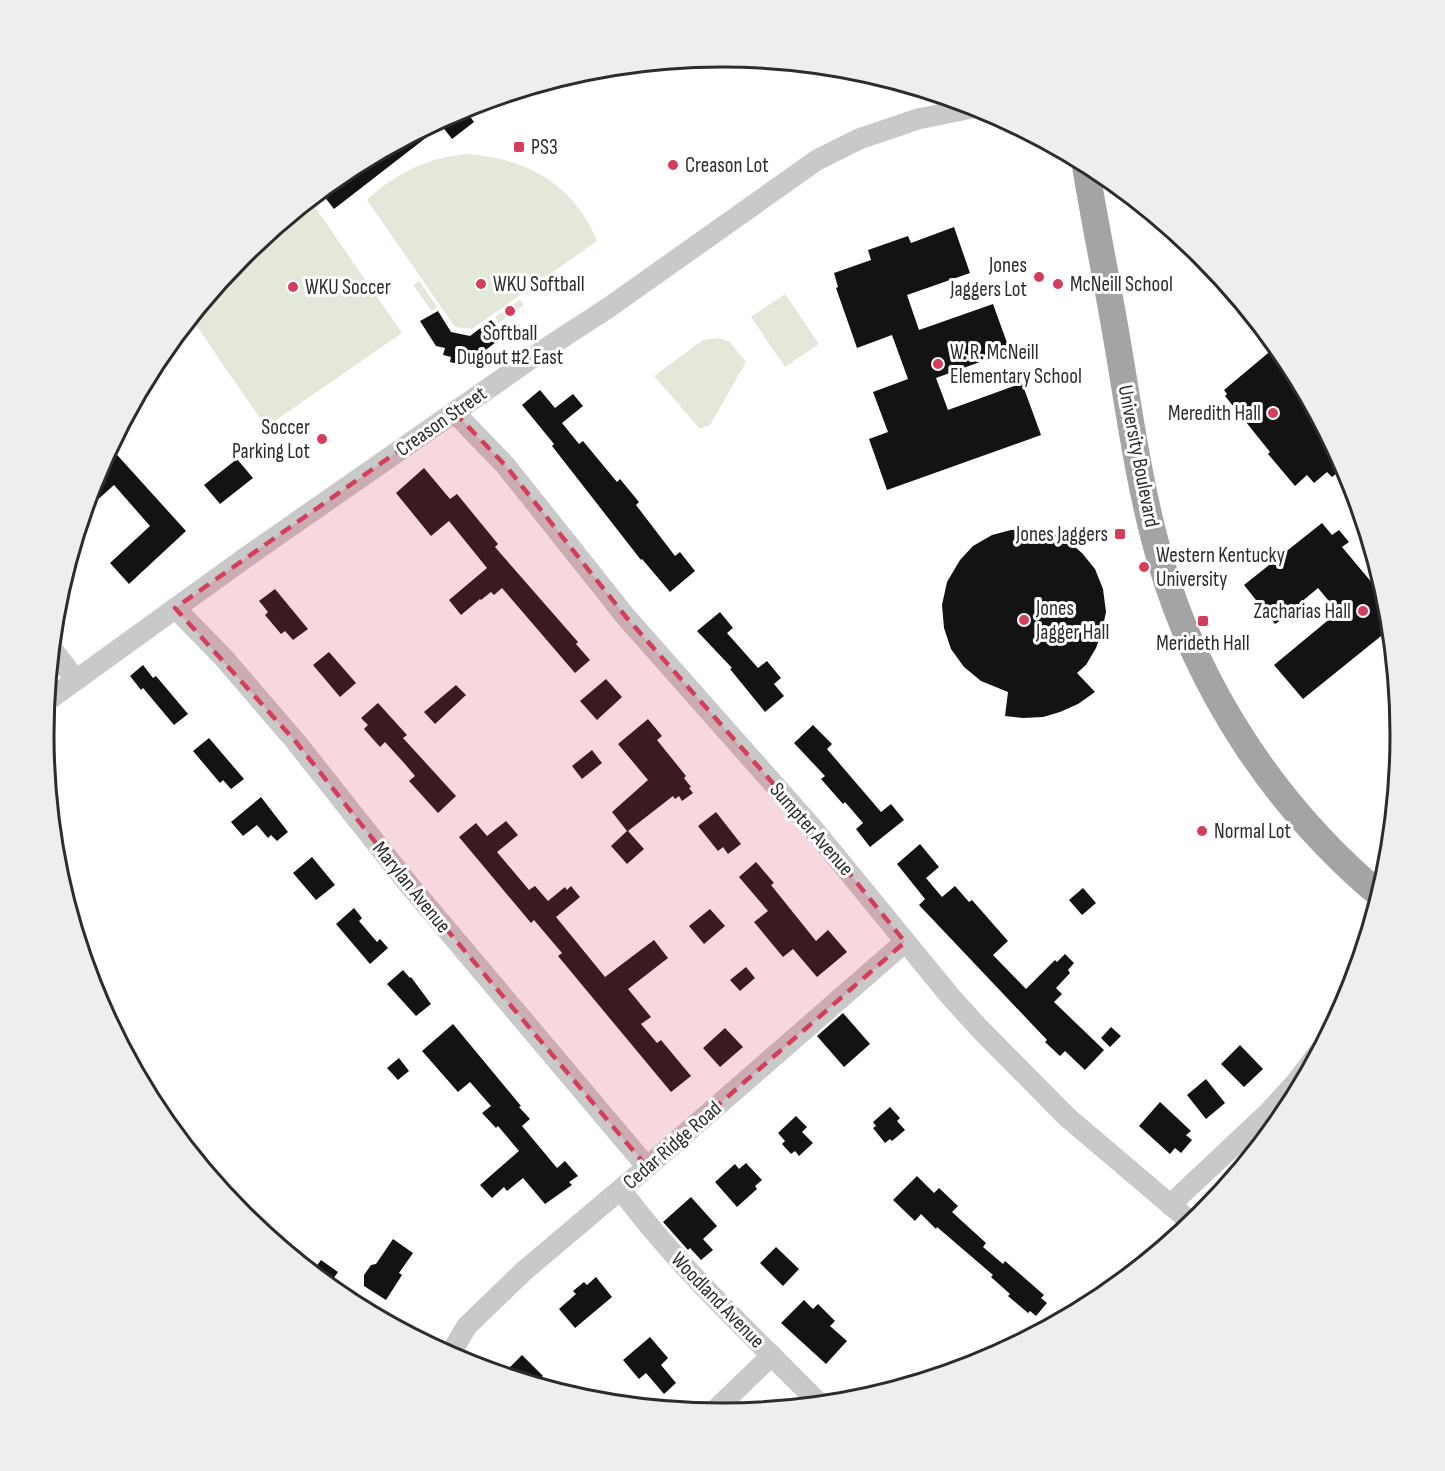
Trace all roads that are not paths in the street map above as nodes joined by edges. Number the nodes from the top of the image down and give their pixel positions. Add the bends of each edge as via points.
1 (959, 111) edge
2 (1087, 176) edge
3 (454, 412) junction
4 (175, 608) junction
5 (59, 657) edge
6 (76, 680) junction
7 (55, 695) edge
8 (1373, 888) edge
9 (906, 942) junction
10 (1287, 1092) edge
11 (647, 1167) junction
12 (621, 1190) junction
13 (1170, 1205) junction
14 (1185, 1217) edge
15 (454, 1347) edge
16 (772, 1355) junction
17 (814, 1397) edge
18 (721, 1404) edge

1 - 3 street, Creason Street via 918,119 860,139 817,160
2 - 8 main road, University Boulevard via 1146,499 1181,620 1210,683 1259,764 1322,841
3 - 4 street, Creason Street
3 - 9 street, Sumpter Avenue via 506,466 626,617 810,825
4 - 6 street, Creason Street
4 - 11 street, Marylan Avenue via 296,742 410,886
5 - 6 street
6 - 7 street, Creason Street
9 - 11 street, Cedar Ridge Road
9 - 13 street, Sumpter Avenue via 972,1020 1046,1097
10 - 13 street
11 - 12 street, Cedar Ridge Road
12 - 15 street, Cedar Ridge Road via 524,1271 467,1326
12 - 16 street, Woodland Avenue via 673,1254
13 - 14 street, Sumpter Avenue
16 - 17 street, Woodland Avenue
16 - 18 street

